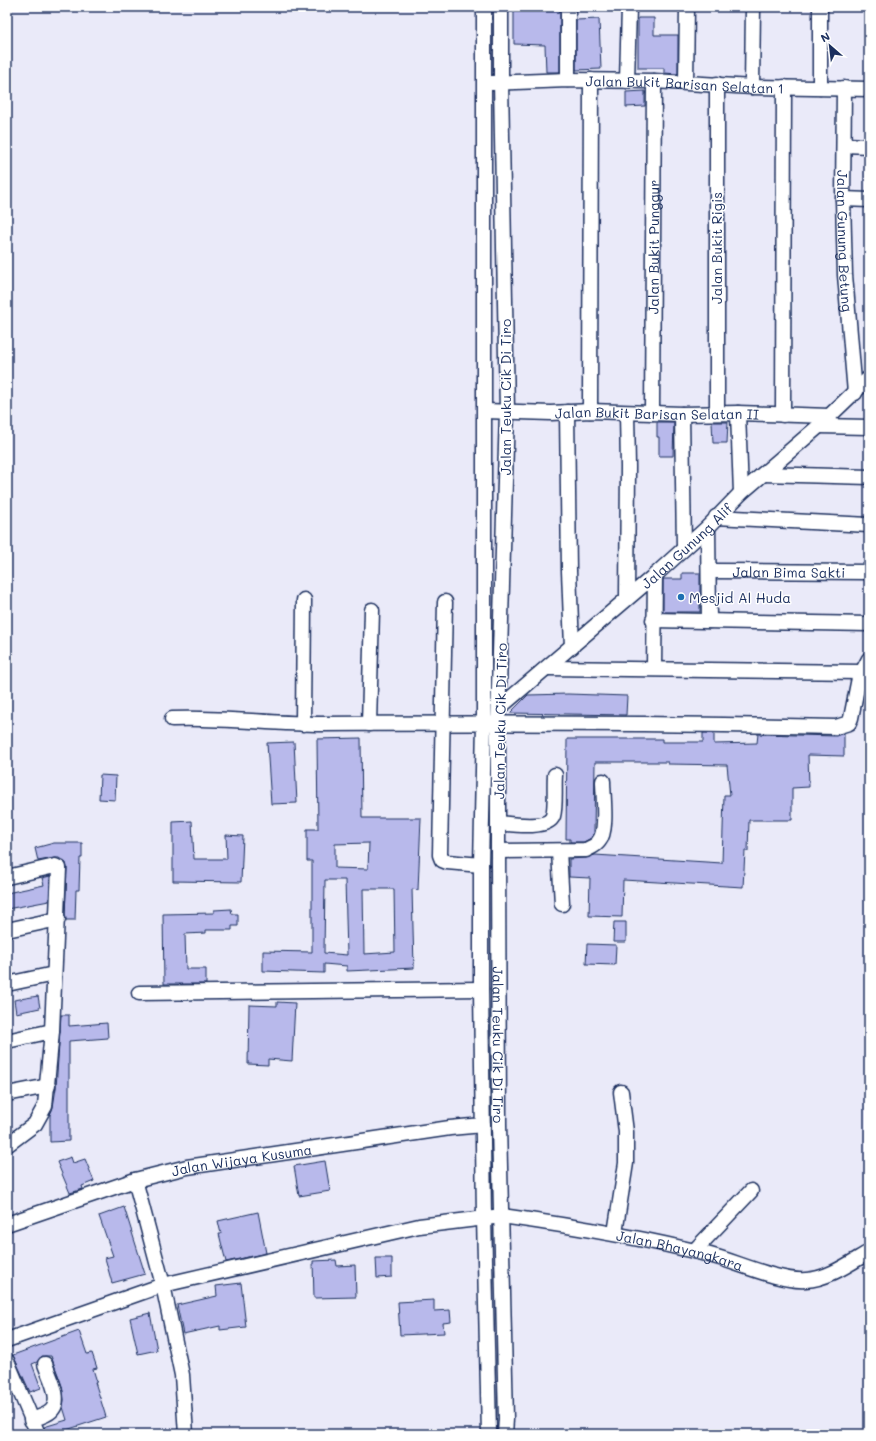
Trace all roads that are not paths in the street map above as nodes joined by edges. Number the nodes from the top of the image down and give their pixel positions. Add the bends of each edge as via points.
1 (484, 7) edge
2 (501, 7) edge
3 (568, 7) edge
4 (629, 7) edge
5 (687, 7) edge
6 (753, 7) edge
7 (820, 7) edge
8 (568, 80) junction
9 (591, 80) junction
10 (654, 80) junction
11 (627, 81) junction
12 (501, 82) junction
13 (686, 82) junction
14 (484, 84) junction
15 (717, 84) junction
16 (752, 87) junction
17 (784, 87) junction
18 (820, 88) junction
19 (844, 88) junction
20 (869, 89) edge
21 (844, 145) junction
22 (869, 146) edge
23 (843, 199) junction
24 (869, 200) edge
25 (869, 379) edge
26 (855, 393) junction
27 (485, 410) junction
28 (507, 411) junction
29 (590, 411) junction
30 (567, 412) junction
31 (627, 412) junction
32 (652, 413) junction
33 (717, 413) junction
34 (738, 413) junction
35 (682, 414) junction
36 (783, 414) junction
37 (829, 416) junction
38 (819, 426) junction
39 (869, 427) edge
40 (763, 474) junction
41 (869, 477) edge
42 (741, 493) junction
43 (712, 522) junction
44 (869, 525) edge
45 (684, 548) junction
46 (710, 571) junction
47 (869, 572) edge
48 (655, 575) junction
49 (627, 598) junction
50 (304, 600) dead end
51 (445, 602) dead end
52 (372, 610) dead end
53 (653, 620) junction
54 (709, 620) junction
55 (869, 624) edge
56 (572, 647) junction
57 (869, 659) edge
58 (548, 668) junction
59 (654, 668) junction
60 (861, 672) junction
61 (499, 708) junction
62 (172, 719) dead end
63 (484, 723) junction
64 (498, 723) junction
65 (303, 724) junction
66 (368, 724) junction
67 (443, 724) junction
68 (555, 775) dead end
69 (603, 781) dead end
70 (498, 823) junction
71 (498, 851) junction
72 (559, 851) junction
73 (481, 864) junction
74 (7, 877) edge
75 (562, 904) dead end
76 (58, 919) junction
77 (7, 930) edge
78 (54, 974) junction
79 (7, 984) edge
80 (481, 989) junction
81 (139, 993) dead end
82 (52, 1032) junction
83 (7, 1041) edge
84 (499, 1060) junction
85 (482, 1061) junction
86 (48, 1086) junction
87 (621, 1092) dead end
88 (7, 1094) edge
89 (483, 1125) junction
90 (7, 1145) edge
91 (135, 1180) junction
92 (751, 1191) dead end
93 (502, 1216) junction
94 (484, 1217) junction
95 (7, 1224) edge
96 (615, 1233) junction
97 (694, 1251) junction
98 (869, 1252) edge
99 (163, 1285) junction
100 (7, 1340) edge
101 (7, 1361) edge
102 (45, 1364) dead end
103 (31, 1420) junction
104 (38, 1434) edge
105 (186, 1434) edge
106 (489, 1434) edge
107 (504, 1434) edge

1 - 14 street, Jalan Teuku Cik Di Tiro
2 - 12 street, Jalan Teuku Cik Di Tiro
3 - 8 street
4 - 11 street
5 - 13 street
6 - 16 street
7 - 18 street
8 - 9 street, Jalan Bukit Barisan Selatan 1
8 - 12 street, Jalan Bukit Barisan Selatan 1
9 - 11 street, Jalan Bukit Barisan Selatan 1
9 - 29 street
10 - 11 street, Jalan Bukit Barisan Selatan 1
10 - 13 street, Jalan Bukit Barisan Selatan 1
10 - 32 street, Jalan Bukit Punggur
12 - 14 street, Jalan Bukit Barisan Selatan 1
12 - 28 street, Jalan Teuku Cik Di Tiro
13 - 15 street, Jalan Bukit Barisan Selatan 1
14 - 27 street, Jalan Teuku Cik Di Tiro
15 - 16 street, Jalan Bukit Barisan Selatan 1
15 - 33 street, Jalan Bukit Rigis
16 - 17 street, Jalan Bukit Barisan Selatan 1
17 - 18 street, Jalan Bukit Barisan Selatan 1
17 - 36 street
18 - 19 street, Jalan Bukit Barisan Selatan 1
19 - 20 street, Jalan Bukit Barisan Selatan 1
19 - 21 street, Jalan Gunung Betung
21 - 22 street
21 - 23 street, Jalan Gunung Betung
23 - 24 street
23 - 26 street, Jalan Gunung Betung via 845,275
25 - 26 street, Jalan Gunung Alif
26 - 37 street, Jalan Gunung Alif
27 - 28 street, Jalan Bukit Barisan Selatan II
27 - 63 street, Jalan Teuku Cik Di Tiro
28 - 30 street, Jalan Bukit Barisan Selatan II
28 - 61 street, Jalan Teuku Cik Di Tiro
29 - 30 street, Jalan Bukit Barisan Selatan II
29 - 31 street, Jalan Bukit Barisan Selatan II
30 - 56 street
31 - 32 street, Jalan Bukit Barisan Selatan II
31 - 49 street
32 - 35 street, Jalan Bukit Barisan Selatan II
33 - 34 street, Jalan Bukit Barisan Selatan II
33 - 35 street, Jalan Bukit Barisan Selatan II
34 - 36 street, Jalan Bukit Barisan Selatan II
34 - 42 street
35 - 45 street
36 - 37 street, Jalan Bukit Barisan Selatan II
37 - 38 street, Jalan Gunung Alif
38 - 39 street
38 - 40 street, Jalan Gunung Alif
40 - 41 street
40 - 42 street, Jalan Gunung Alif
42 - 43 street, Jalan Gunung Alif
43 - 44 street
43 - 45 street, Jalan Gunung Alif
43 - 46 street
45 - 48 street, Jalan Gunung Alif
46 - 47 street, Jalan Bima Sakti
46 - 54 street
48 - 49 street, Jalan Gunung Alif
48 - 53 street
49 - 56 street, Jalan Gunung Alif
50 - 65 street
51 - 67 street
52 - 66 street
53 - 54 street
53 - 59 street
54 - 55 street
56 - 58 street, Jalan Gunung Alif
57 - 60 street
58 - 59 street
58 - 61 street, Jalan Gunung Alif
59 - 60 street
60 - 64 street via 849,723 836,727
61 - 64 street, Jalan Teuku Cik Di Tiro
62 - 65 street via 207,717
63 - 64 street
63 - 67 street
63 - 73 street, Jalan Teuku Cik Di Tiro
64 - 70 street, Jalan Teuku Cik Di Tiro
65 - 66 street
66 - 67 street
67 - 73 street via 440,855 446,862
68 - 70 street via 553,816 548,822 541,825
69 - 72 street via 604,831 600,840 586,850
70 - 71 street, Jalan Teuku Cik Di Tiro
71 - 72 street
71 - 84 street, Jalan Teuku Cik Di Tiro
72 - 75 street
73 - 80 street, Jalan Teuku Cik Di Tiro
74 - 76 street via 57,866
76 - 77 street
76 - 78 street
78 - 79 street
78 - 82 street
80 - 81 street
80 - 85 street, Jalan Teuku Cik Di Tiro
82 - 83 street
82 - 86 street
84 - 85 street
84 - 93 street, Jalan Teuku Cik Di Tiro
85 - 89 street, Jalan Teuku Cik Di Tiro
86 - 88 street
86 - 90 street via 45,1106 38,1120
87 - 96 street via 626,1132 626,1163
89 - 91 street, Jalan Wijaya Kusuma via 187,1167
89 - 94 street, Jalan Teuku Cik Di Tiro
91 - 95 street, Jalan Wijaya Kusuma
91 - 99 street
92 - 97 street
93 - 94 street, Jalan Bhayangkara
93 - 96 street, Jalan Bhayangkara
93 - 107 street, Jalan Teuku Cik Di Tiro via 506,1419
94 - 99 street, Jalan Bhayangkara via 419,1226
94 - 106 street, Jalan Teuku Cik Di Tiro
96 - 97 street, Jalan Bhayangkara
97 - 98 street, Jalan Bhayangkara via 791,1280 823,1277
99 - 100 street, Jalan Bhayangkara
99 - 105 street via 182,1375
101 - 103 street
102 - 103 street via 56,1397 55,1406 51,1412
103 - 104 street

